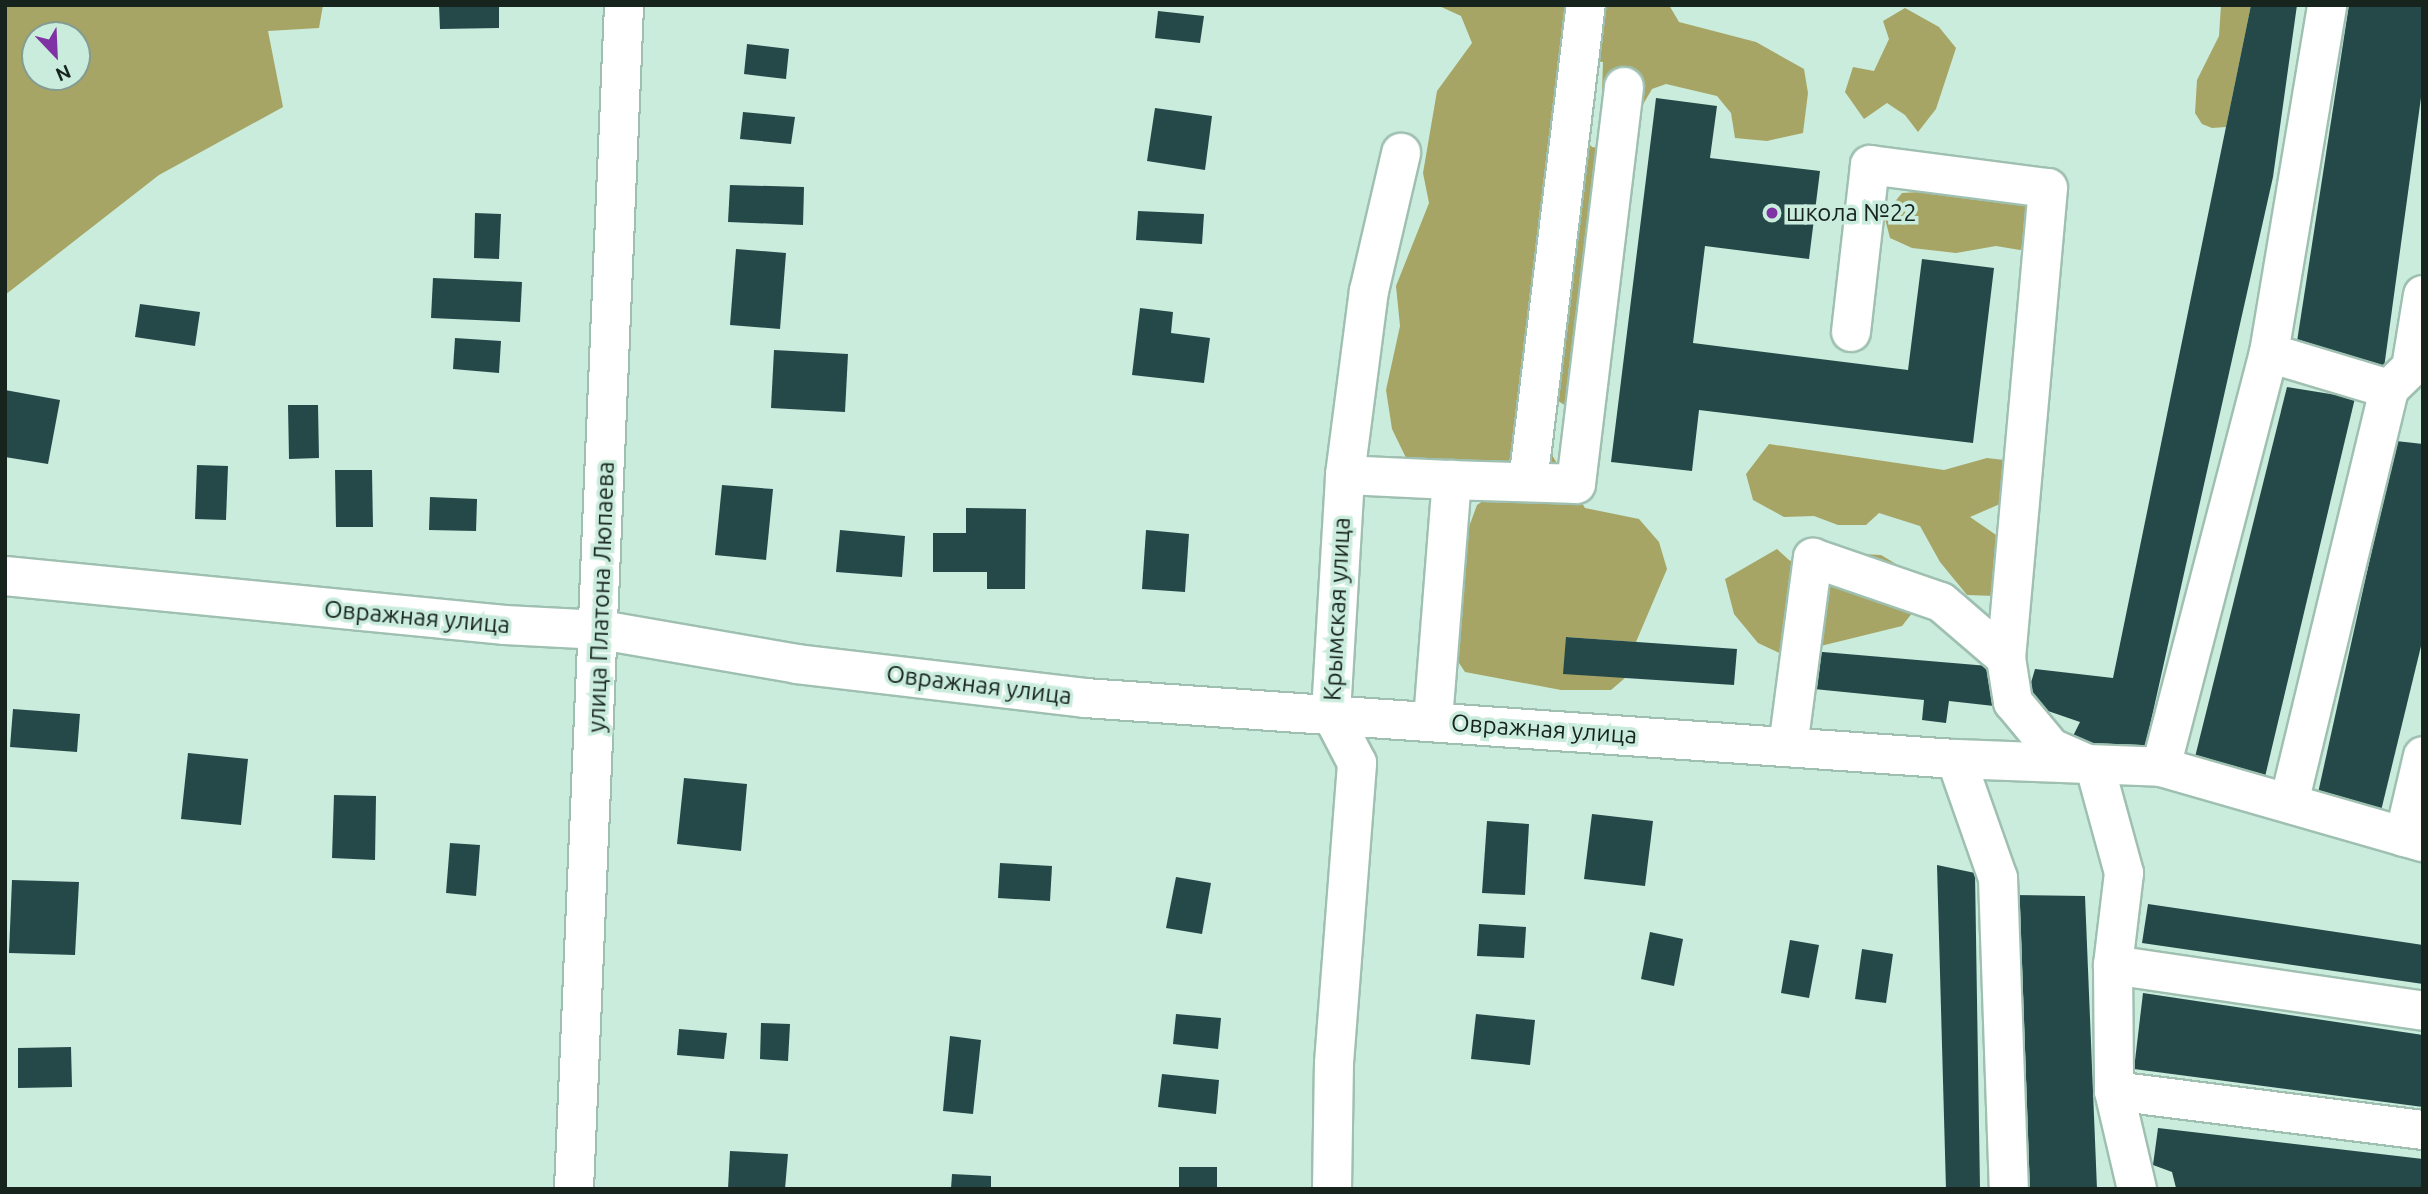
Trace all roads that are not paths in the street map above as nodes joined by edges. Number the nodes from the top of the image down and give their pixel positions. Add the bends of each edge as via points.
1 (624, 5) edge
2 (1586, 5) edge
3 (2327, 5) edge
4 (1624, 87) dead end
5 (1401, 153) dead end
6 (2423, 295) edge
7 (1852, 332) dead end
8 (2269, 353) junction
9 (2389, 389) junction
10 (1345, 475) junction
11 (1452, 480) junction
12 (1528, 482) junction
13 (5, 576) edge
14 (601, 630) junction
15 (2006, 657) junction
16 (1331, 713) junction
17 (1433, 720) junction
18 (1788, 747) junction
19 (2423, 757) edge
20 (1956, 759) junction
21 (2095, 767) junction
22 (2161, 767) junction
23 (2289, 803) junction
24 (2413, 839) edge
25 (2113, 965) junction
26 (2423, 1011) edge
27 (2114, 1091) junction
28 (2423, 1130) edge
29 (574, 1189) edge
30 (1332, 1189) edge
31 (2008, 1189) edge
32 (2137, 1189) edge

1 - 14 street, улица Платона Люпаева
2 - 12 street
3 - 8 street
4 - 12 street via 1576,484
5 - 10 street, Крымская улица via 1369,291
6 - 9 street via 2411,368
7 - 15 street via 1870,165 2048,188
8 - 9 street
8 - 22 street
9 - 23 street
10 - 11 street
10 - 16 street, Крымская улица
11 - 12 street
11 - 17 street
13 - 14 street, Овражная улица via 505,625
14 - 16 street, Овражная улица via 797,664 1085,698
14 - 29 street, улица Платона Люпаева
15 - 18 street via 1941,602 1813,558
15 - 21 street via 2014,702 2051,748
16 - 17 street, Овражная улица
16 - 30 street, Крымская улица via 1357,763 1334,1063
17 - 18 street, Овражная улица
18 - 20 street, Овражная улица
19 - 24 street
20 - 21 street, Овражная улица
20 - 31 street via 1998,878
21 - 22 street, Овражная улица
21 - 25 street via 2124,873
22 - 23 street, Овражная улица
23 - 24 street, Овражная улица
25 - 26 street
25 - 27 street
27 - 28 street
27 - 32 street

